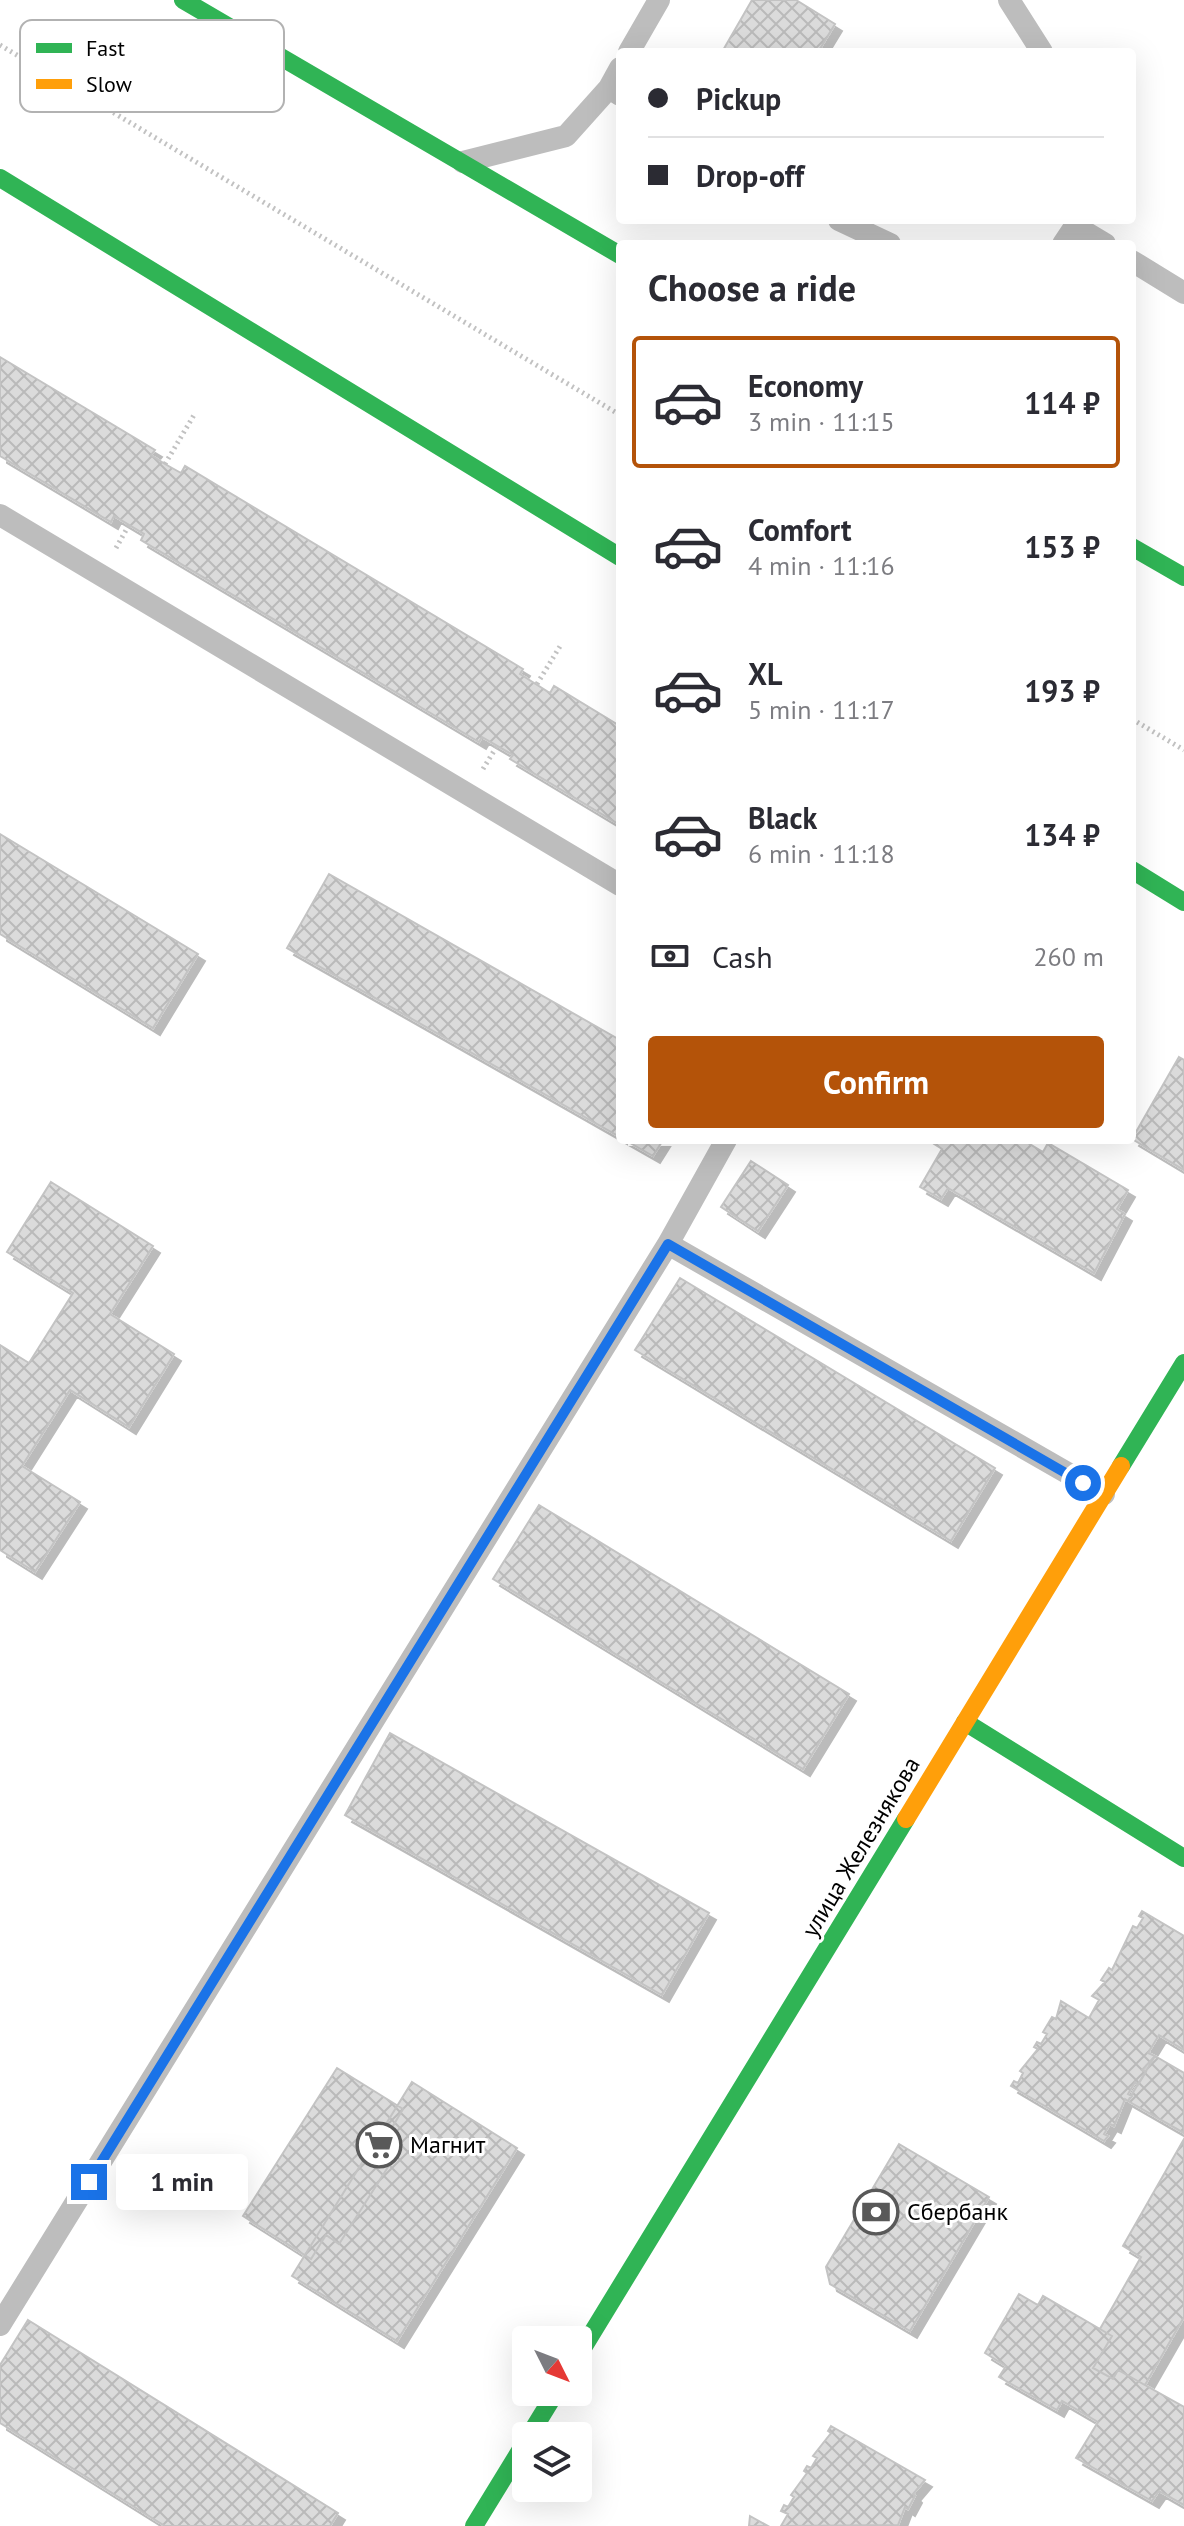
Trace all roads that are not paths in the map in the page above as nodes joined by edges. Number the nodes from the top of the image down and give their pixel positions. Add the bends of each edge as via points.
1 (183, 0) edge
2 (659, 0) edge
3 (1009, 0) edge
4 (217, 20) edge
5 (631, 48) edge
6 (1039, 48) edge
7 (284, 59) edge
8 (614, 92) edge
9 (462, 163) junction
10 (0, 178) edge
11 (848, 224) edge
12 (1069, 227) edge
13 (882, 240) edge
14 (1097, 240) edge
15 (616, 253) edge
16 (1136, 263) edge
17 (1184, 293) edge
18 (0, 515) edge
19 (1136, 549) edge
20 (616, 555) edge
21 (1184, 577) edge
22 (1136, 872) edge
23 (616, 883) edge
24 (1184, 902) edge
25 (724, 1144) edge
26 (668, 1244) junction
27 (1184, 1363) edge
28 (1104, 1494) junction
29 (965, 1722) junction
30 (1184, 1858) edge
31 (0, 2325) edge
32 (592, 2333) edge
33 (512, 2464) edge
34 (474, 2526) edge

1 - 4 street
2 - 5 lane
3 - 6 lane
7 - 9 street
8 - 9 lane via 566,136
9 - 15 street
10 - 20 street
11 - 13 lane
12 - 14 lane
16 - 17 lane
18 - 23 lane
19 - 21 street
22 - 24 street
25 - 26 lane
26 - 28 lane
26 - 31 lane
27 - 28 street, улица Железнякова
28 - 29 street, улица Железнякова
29 - 30 street
29 - 32 street, улица Железнякова
33 - 34 street

